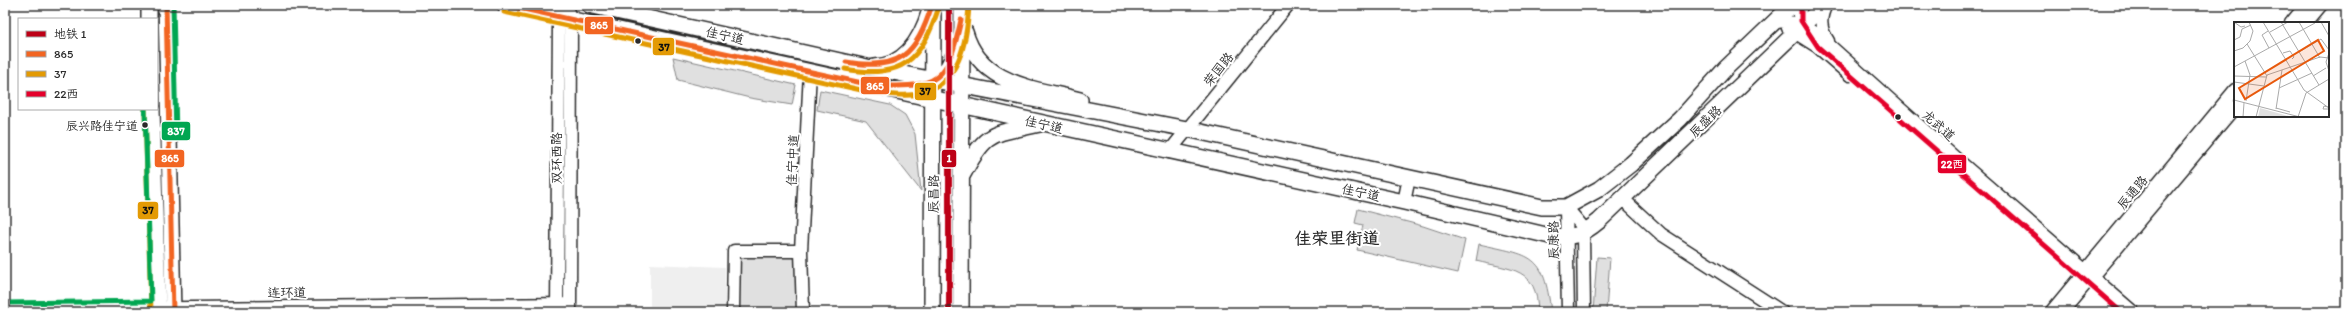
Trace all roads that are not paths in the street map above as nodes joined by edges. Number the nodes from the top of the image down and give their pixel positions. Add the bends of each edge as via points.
1 (149, 5) edge
2 (166, 5) edge
3 (505, 5) edge
4 (589, 5) edge
5 (932, 5) edge
6 (1288, 5) edge
7 (1792, 5) edge
8 (1801, 5) edge
9 (1825, 5) edge
10 (2306, 5) edge
11 (2321, 5) edge
12 (565, 12) edge
13 (961, 12) edge
14 (149, 18) edge
15 (1774, 22) junction
16 (2292, 22) edge
17 (2307, 22) edge
18 (1800, 29) junction
19 (1830, 46) junction
20 (867, 67) junction
21 (810, 71) junction
22 (934, 81) junction
23 (876, 86) junction
24 (962, 86) junction
25 (2234, 91) edge
26 (934, 100) junction
27 (962, 106) junction
28 (2234, 108) edge
29 (152, 110) edge
30 (1139, 120) junction
31 (1044, 124) junction
32 (1187, 129) junction
33 (1169, 152) junction
34 (961, 178) junction
35 (1409, 178) junction
36 (1623, 199) junction
37 (1404, 202) junction
38 (1566, 207) junction
39 (1583, 234) junction
40 (1567, 238) junction
41 (801, 251) junction
42 (2085, 276) junction
43 (557, 309) edge
44 (570, 309) edge
45 (5, 310) edge
46 (158, 310) edge
47 (173, 310) edge
48 (272, 312) edge
49 (733, 312) edge
50 (803, 312) edge
51 (932, 312) edge
52 (961, 312) edge
53 (1568, 312) edge
54 (1584, 312) edge
55 (1782, 312) edge
56 (2051, 312) edge
57 (2062, 312) edge
58 (2121, 312) edge
59 (2133, 312) edge

1 - 14 main road
2 - 47 main road
3 - 12 main road, 佳宁道
4 - 20 main road, 佳宁道
5 - 20 main road via 920,35 906,54 885,65
5 - 22 main road, 辰昌路
6 - 32 street, 荣国路
7 - 15 main road, 辰盛路
8 - 18 street
9 - 18 main road, 辰盛路
9 - 19 street via 1821,27
10 - 16 street
11 - 17 street
12 - 21 main road, 佳宁道
12 - 43 street
12 - 44 street, 双环西路
13 - 22 main road via 951,63
13 - 24 main road
13 - 30 main road via 966,38 976,58 992,72 1018,84 1102,105
15 - 18 street, 龙武道 via 1781,21
15 - 38 main road, 辰盛路 via 1680,119 1631,164 1599,189
18 - 19 street, 龙武道
18 - 36 main road, 辰盛路
18 - 42 street
19 - 42 street, 龙武道
20 - 22 main road, 佳宁道
21 - 23 main road, 佳宁道
21 - 41 street, 佳宁中道
22 - 23 main road via 912,87
22 - 24 main road, 佳宁道
22 - 26 main road, 辰昌路
23 - 26 main road, 佳宁道
24 - 27 main road
24 - 30 main road, 佳宁道
25 - 42 street, 辰通路
26 - 27 main road, 佳宁道
26 - 51 main road, 辰昌路
27 - 31 main road, 佳宁道
27 - 34 main road
28 - 42 street, 辰通路
29 - 46 main road
30 - 32 main road, 佳宁道
31 - 33 main road, 佳宁道
31 - 34 main road via 1008,130 986,140 977,148
32 - 33 street, 荣国路
32 - 35 main road, 佳宁道
33 - 37 main road, 佳宁道
34 - 52 main road
35 - 37 street
35 - 38 main road, 佳宁道 via 1542,207
36 - 39 main road, 辰盛路
36 - 55 street via 1661,234
37 - 40 main road, 佳宁道
38 - 39 street, 辰康路 via 1582,226
38 - 40 street, 辰康路
39 - 40 main road, 佳宁道
39 - 54 street, 辰康路
40 - 53 street, 辰康路
41 - 49 street via 734,251
41 - 50 street, 佳宁中道
42 - 56 street, 辰通路
42 - 57 street, 辰通路
42 - 58 street
42 - 59 street, 龙武道
43 - 44 street, 连环道
43 - 47 street, 连环道
43 - 48 street, 连环道
45 - 46 street, 连环道
46 - 47 street, 连环道

